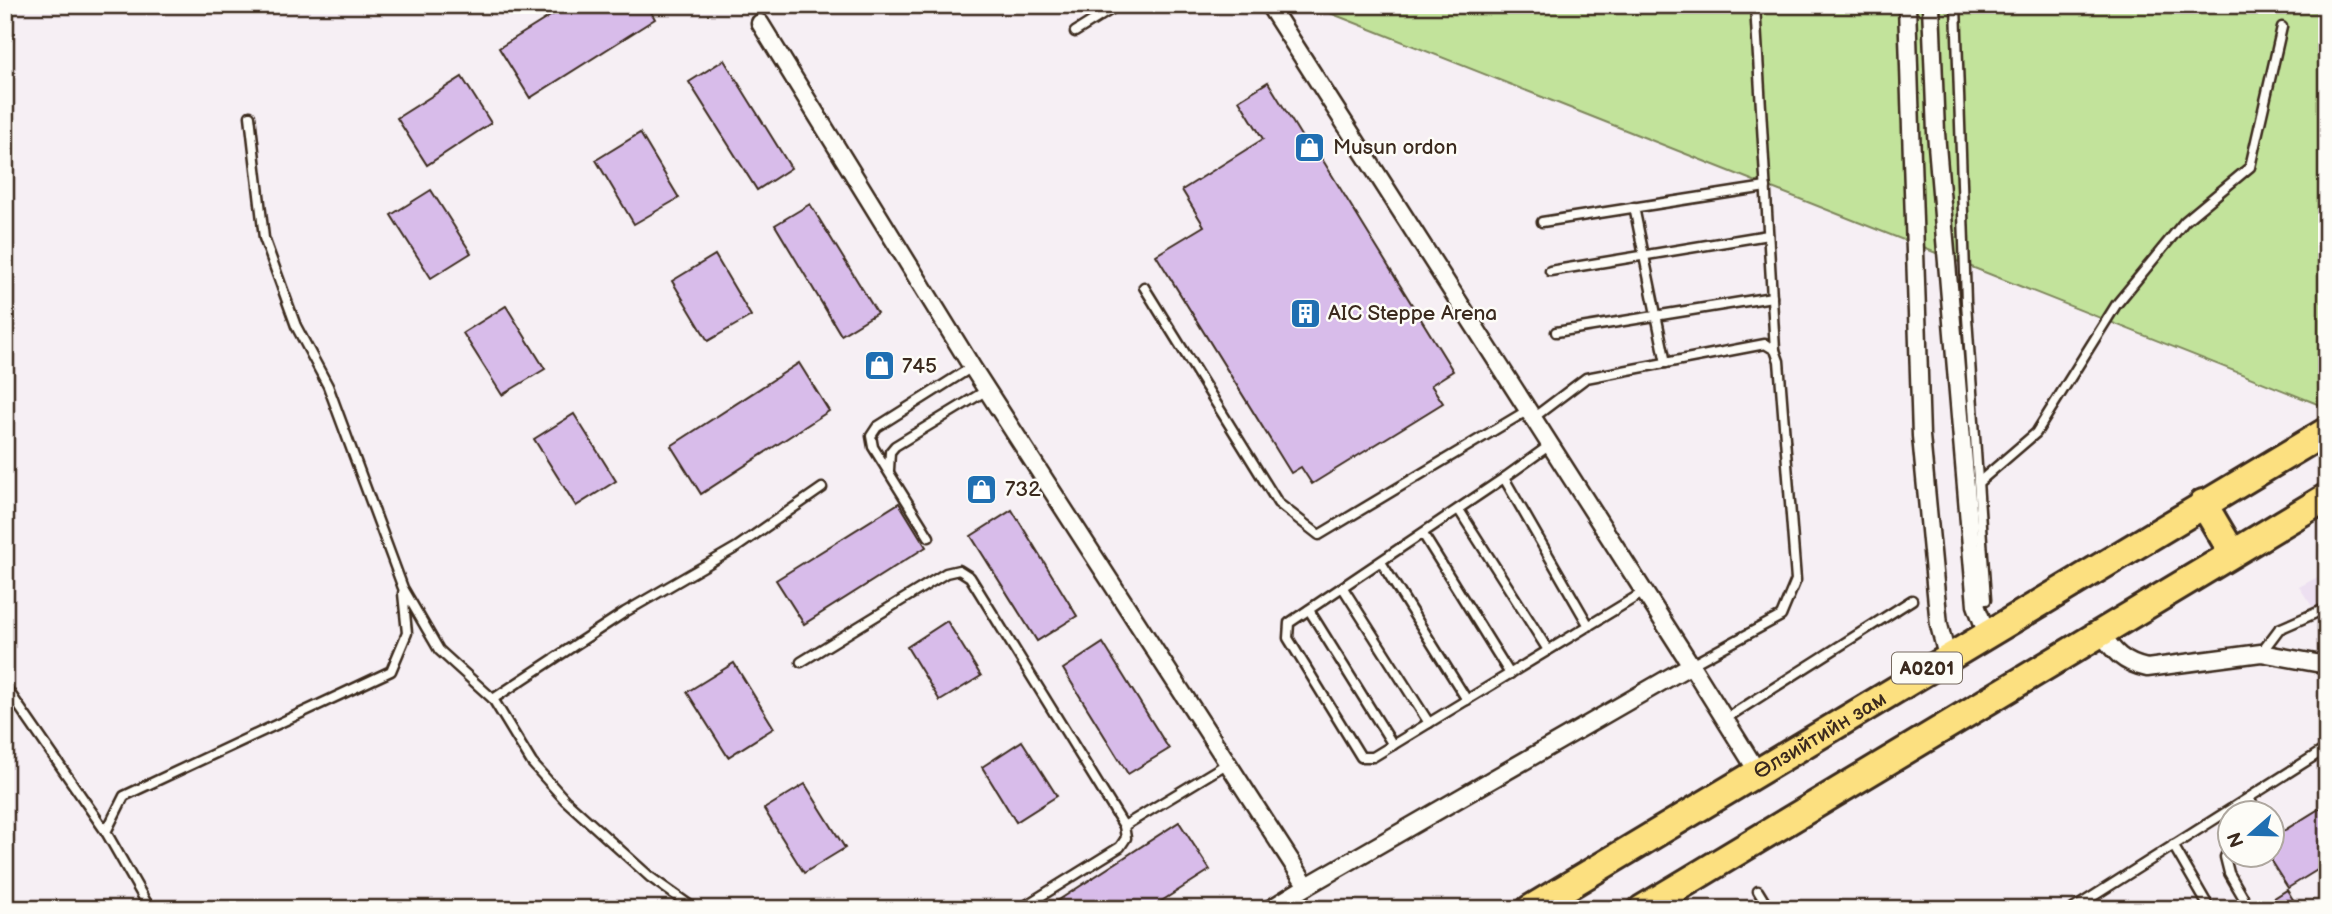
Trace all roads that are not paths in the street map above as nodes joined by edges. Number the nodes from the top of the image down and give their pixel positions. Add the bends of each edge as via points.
1 (1118, 5) edge
2 (1269, 5) edge
3 (1755, 5) edge
4 (1906, 5) edge
5 (1931, 5) edge
6 (1956, 5) edge
7 (760, 23) dead end
8 (2282, 27) dead end
9 (1075, 32) dead end
10 (250, 116) dead end
11 (1766, 187) junction
12 (1634, 207) junction
13 (1542, 222) dead end
14 (1768, 235) junction
15 (1644, 255) junction
16 (1550, 271) dead end
17 (1144, 287) dead end
18 (1772, 297) junction
19 (1656, 316) junction
20 (1556, 332) dead end
21 (1775, 350) junction
22 (1666, 363) junction
23 (972, 367) junction
24 (987, 390) junction
25 (1530, 414) junction
26 (2327, 431) edge
27 (1550, 445) junction
28 (890, 474) junction
29 (1503, 478) junction
30 (1979, 482) junction
31 (822, 488) dead end
32 (2327, 497) edge
33 (2203, 503) junction
34 (1460, 510) junction
35 (1423, 534) junction
36 (929, 537) dead end
37 (2232, 552) junction
38 (1381, 562) junction
39 (403, 588) junction
40 (1343, 588) junction
41 (1644, 592) junction
42 (1912, 600) dead end
43 (1986, 600) dead end
44 (2327, 608) edge
45 (1309, 610) junction
46 (1589, 626) junction
47 (1986, 632) junction
48 (2100, 632) junction
49 (1548, 650) junction
50 (2261, 653) junction
51 (1947, 656) junction
52 (801, 662) dead end
53 (1691, 665) junction
54 (2327, 665) edge
55 (1510, 674) junction
56 (5, 686) edge
57 (493, 699) junction
58 (1467, 700) junction
59 (1726, 719) junction
60 (1429, 723) junction
61 (1393, 745) junction
62 (2327, 748) edge
63 (1228, 763) junction
64 (1759, 774) junction
65 (2249, 798) joint
66 (1124, 826) junction
67 (106, 832) junction
68 (2174, 845) junction
69 (2228, 869) edge
70 (1307, 886) junction
71 (1758, 891) dead end
72 (2244, 897) dead end
73 (150, 909) edge
74 (695, 909) edge
75 (1020, 909) edge
76 (1270, 909) edge
77 (1530, 909) edge
78 (1642, 909) edge
79 (1769, 909) edge
80 (2073, 909) edge
81 (2210, 909) edge

1 - 9 lane
2 - 25 street
3 - 11 lane
4 - 51 street via 1921,436 1939,625
5 - 47 street via 1936,133 1976,605
6 - 30 lane via 1966,302
7 - 23 street
8 - 30 lane via 2250,167 2185,221 2116,304 2036,433
10 - 39 lane via 264,237 296,326 328,386
11 - 12 lane
11 - 14 lane
12 - 13 lane
12 - 15 lane
14 - 15 lane
14 - 18 lane
15 - 16 lane
15 - 19 lane
17 - 25 lane via 1278,503 1319,535
18 - 19 lane
18 - 21 lane
19 - 20 lane
19 - 22 lane
21 - 22 lane via 1765,344
21 - 53 lane via 1796,580 1781,616
22 - 25 lane via 1586,378
23 - 24 street
23 - 28 lane via 877,427 873,447
24 - 28 lane via 895,446 890,453
24 - 63 street
25 - 27 street
26 - 33 highway, Өлзийтийн зам / A0201
27 - 29 lane
27 - 41 street
28 - 36 lane
29 - 34 lane
29 - 46 lane
30 - 43 lane
31 - 57 lane via 737,547 625,612
32 - 37 highway, A0201
33 - 37 highway
33 - 47 highway, Өлзийтийн зам / A0201
34 - 35 lane
34 - 49 lane
35 - 38 lane
35 - 55 lane
37 - 48 highway, A0201
38 - 40 lane
38 - 58 lane
39 - 57 lane via 439,650
39 - 67 lane via 407,634 391,671 124,796
40 - 45 lane
40 - 60 lane
41 - 46 lane
41 - 53 street
42 - 59 lane
44 - 50 lane via 2279,629
45 - 61 lane
45 - 61 lane via 1289,624 1288,638 1361,757 1373,757
46 - 49 lane
47 - 51 highway, Өлзийтийн зам / A0201
48 - 50 street via 2122,659 2147,668
48 - 78 highway, A0201
49 - 55 lane
50 - 54 street
51 - 64 highway, Өлзийтийн зам / A0201
52 - 66 lane via 946,573 959,570 970,577
53 - 59 street
53 - 70 street
55 - 58 lane
56 - 67 lane
57 - 74 lane via 532,763 565,800 650,877
58 - 60 lane
59 - 64 street
60 - 61 lane
62 - 65 lane
63 - 66 lane
63 - 70 street
64 - 77 highway, Өлзийтийн зам / A0201
65 - 68 lane
66 - 75 lane via 1126,838 1120,847
67 - 73 lane
68 - 80 lane
68 - 81 lane
69 - 72 lane
70 - 76 street
71 - 79 lane

